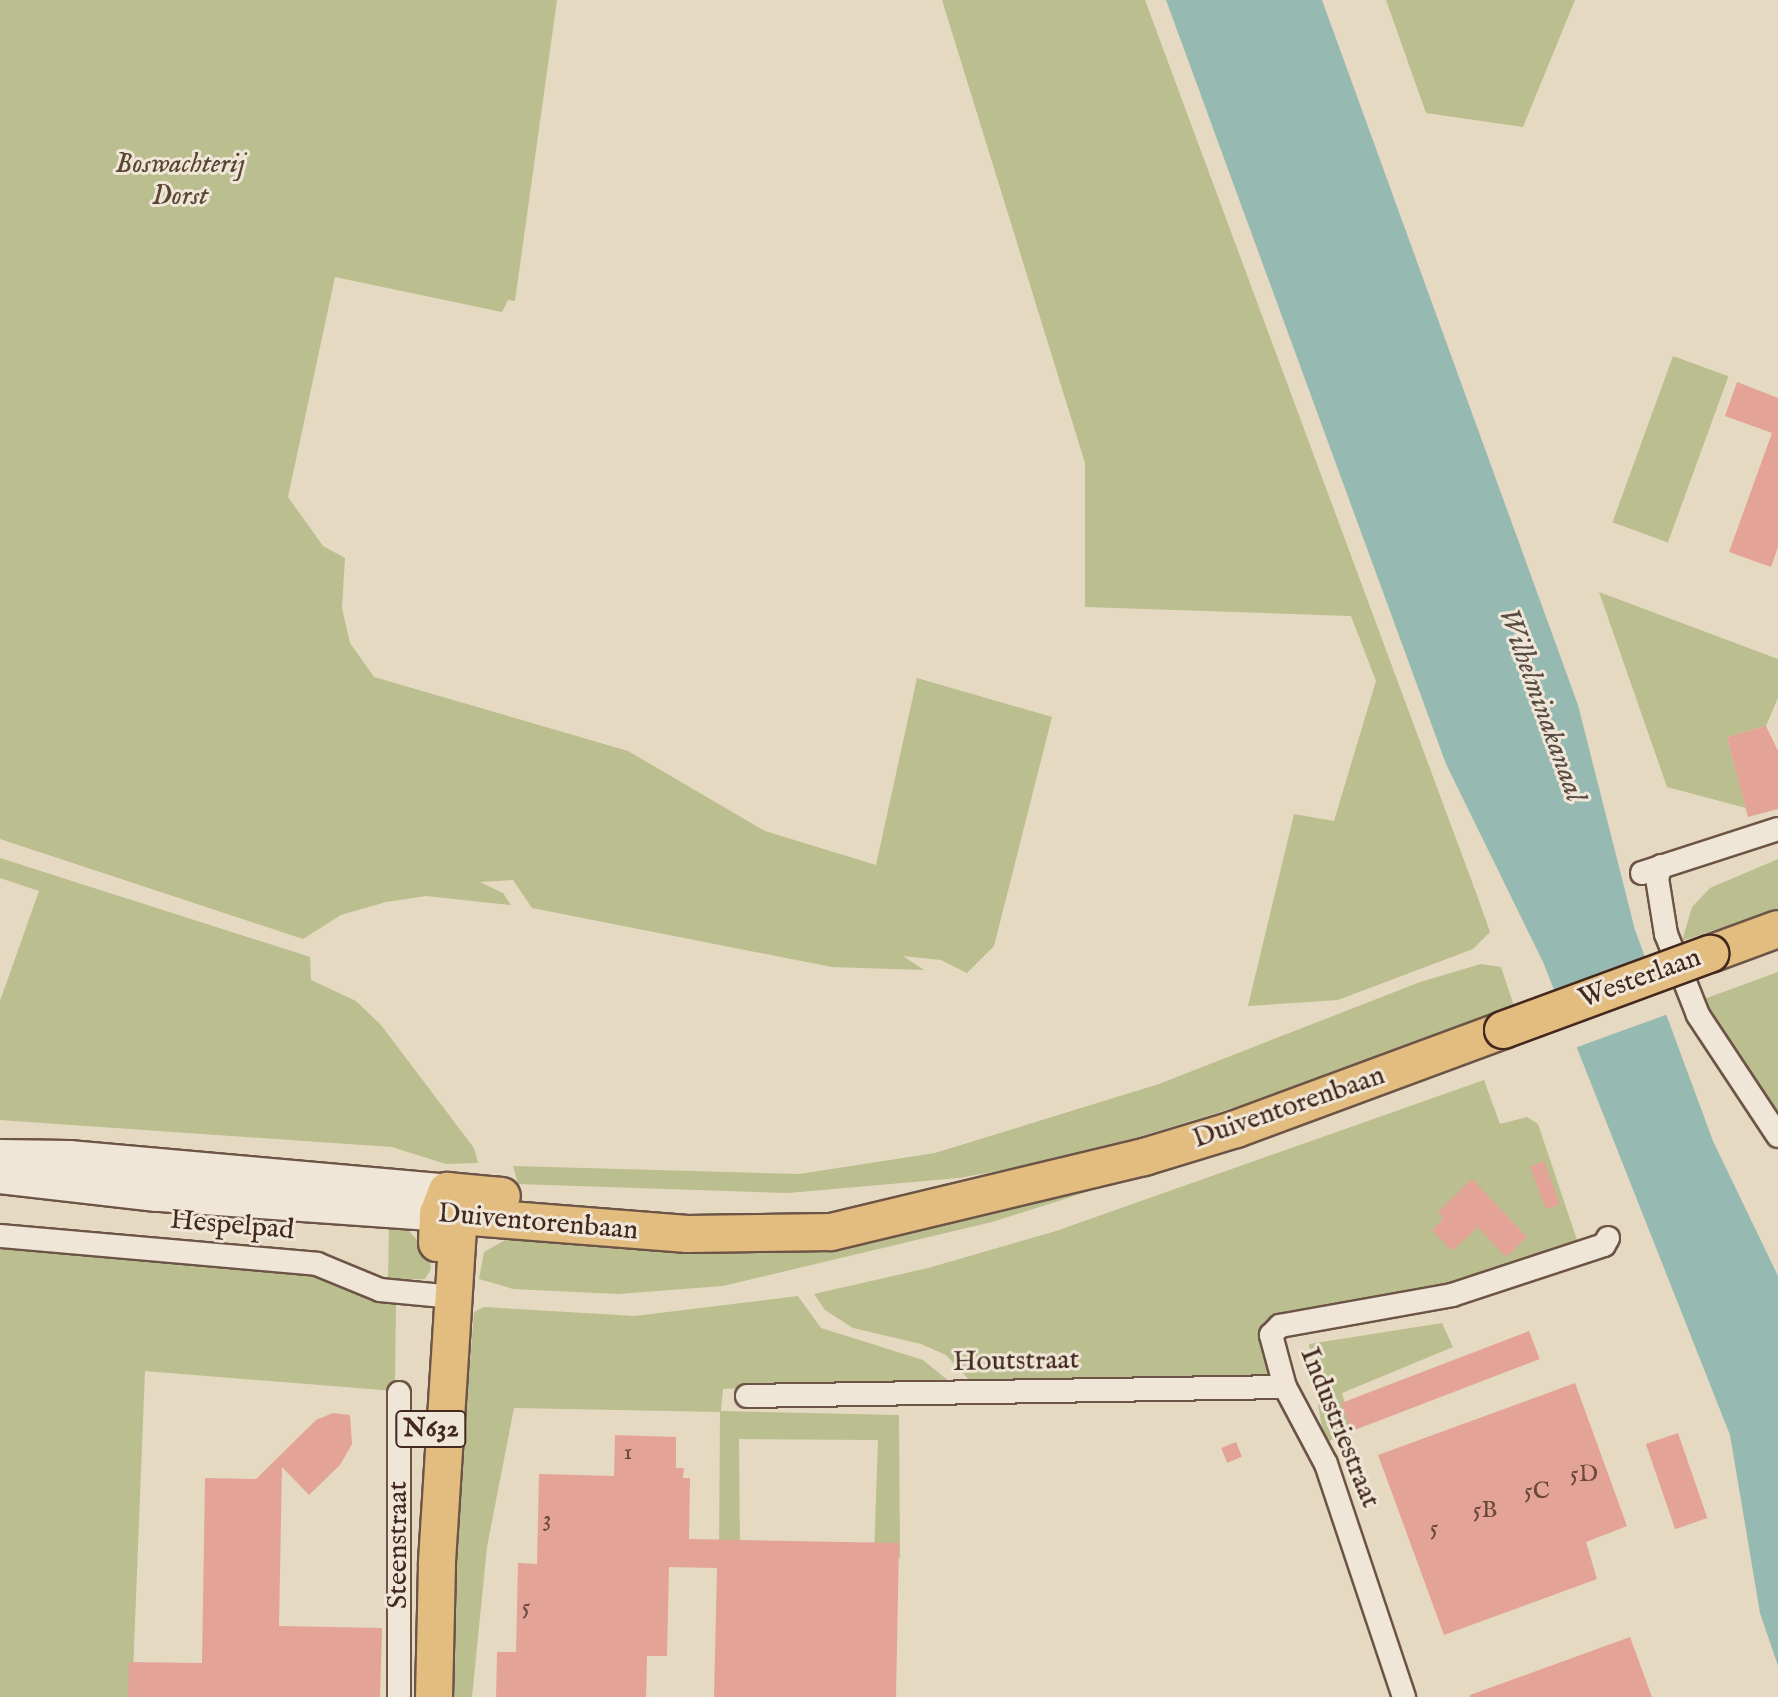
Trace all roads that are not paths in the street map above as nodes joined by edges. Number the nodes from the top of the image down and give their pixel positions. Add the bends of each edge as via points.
1 (1778, 829) edge
2 (1778, 929) edge
3 (1503, 1030) joint
4 (1778, 1136) edge
5 (0, 1156) edge
6 (0, 1177) edge
7 (448, 1207) junction
8 (0, 1236) edge
9 (1608, 1238) dead end
10 (445, 1296) junction
11 (1285, 1387) junction
12 (399, 1393) dead end
13 (747, 1396) dead end
14 (399, 1697) edge
15 (434, 1697) edge
16 (1404, 1697) edge

1 - 4 street via 1652,870 1666,934 1698,1015
2 - 3 main road, Westerlaan, bridge
3 - 7 main road, Duiventorenbaan via 1236,1129 1071,1173 1052,1171 899,1199 787,1212
5 - 7 main road, Duiventorenbaan via 69,1157
6 - 7 main road, Duiventorenbaan via 157,1195
7 - 10 main road, Steenstraat / N632
8 - 10 street, Hespelpad via 317,1264 380,1290
9 - 11 street, Industriestraat via 1604,1245 1452,1295 1280,1326 1271,1335
10 - 15 main road, Steenstraat / N632
11 - 13 street, Houtstraat
11 - 16 street, Industriestraat via 1326,1464
12 - 14 street, Steenstraat

